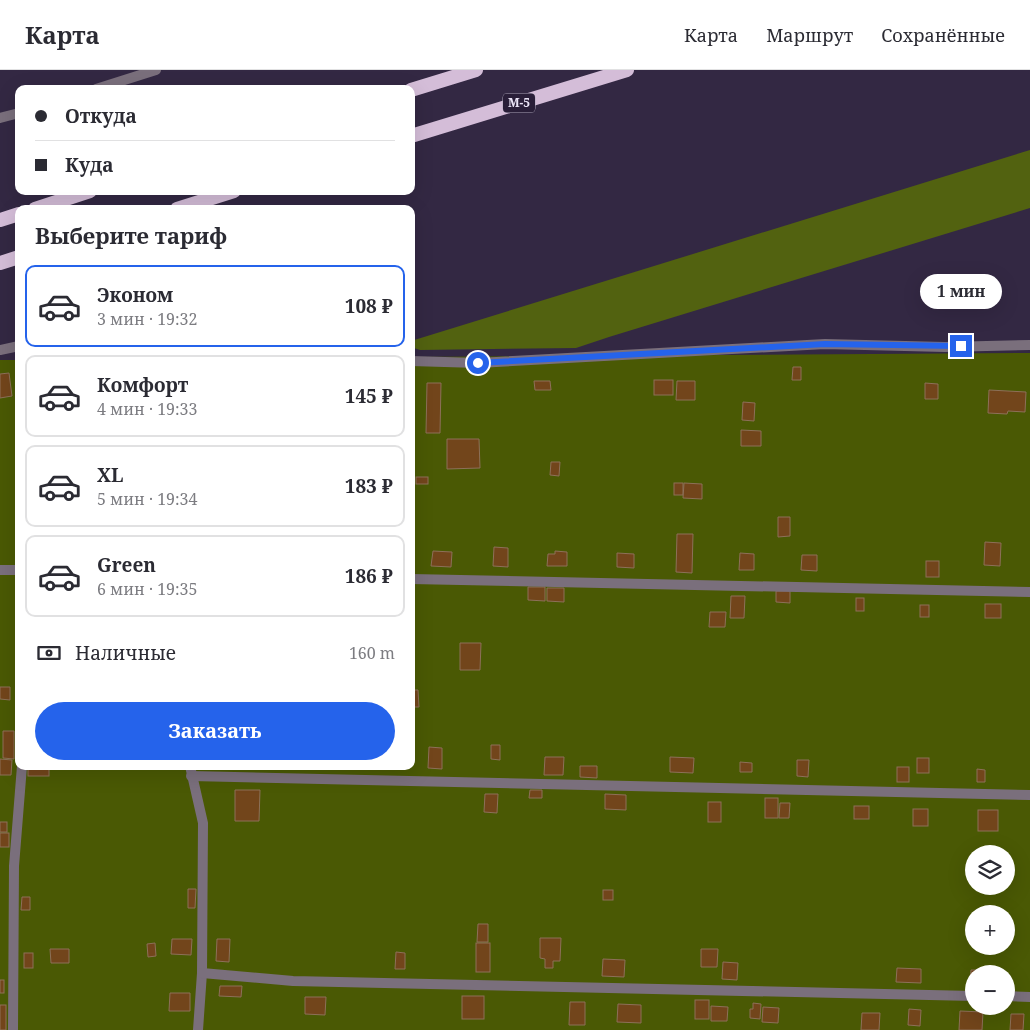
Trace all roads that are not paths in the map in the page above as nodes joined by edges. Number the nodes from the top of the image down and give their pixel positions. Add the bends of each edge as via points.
1 (156, 70) edge
2 (476, 70) edge
3 (627, 70) edge
4 (109, 85) edge
5 (415, 89) edge
6 (15, 113) edge
7 (0, 118) edge
8 (415, 135) edge
9 (78, 195) edge
10 (221, 195) edge
11 (47, 205) edge
12 (190, 205) edge
13 (15, 215) edge
14 (0, 220) edge
15 (15, 258) edge
16 (0, 263) edge
17 (1030, 345) edge
18 (15, 347) edge
19 (0, 350) edge
20 (415, 361) edge
21 (0, 570) edge
22 (15, 570) edge
23 (415, 579) edge
24 (1030, 592) edge
25 (22, 770) edge
26 (191, 771) edge
27 (1030, 795) edge
28 (202, 973) junction
29 (965, 996) edge
30 (1015, 996) edge
31 (1030, 997) edge
32 (13, 1030) edge
33 (198, 1030) edge

1 - 4 street
2 - 5 highway
3 - 8 highway, М-5
6 - 7 street
9 - 11 highway
10 - 12 highway
13 - 14 highway
15 - 16 highway
17 - 20 street via 825,344 478,363
18 - 19 street
21 - 22 street
23 - 24 street
25 - 32 street via 14,866
26 - 27 street
26 - 28 street via 203,823
28 - 29 street via 292,981
28 - 33 street
30 - 31 street

